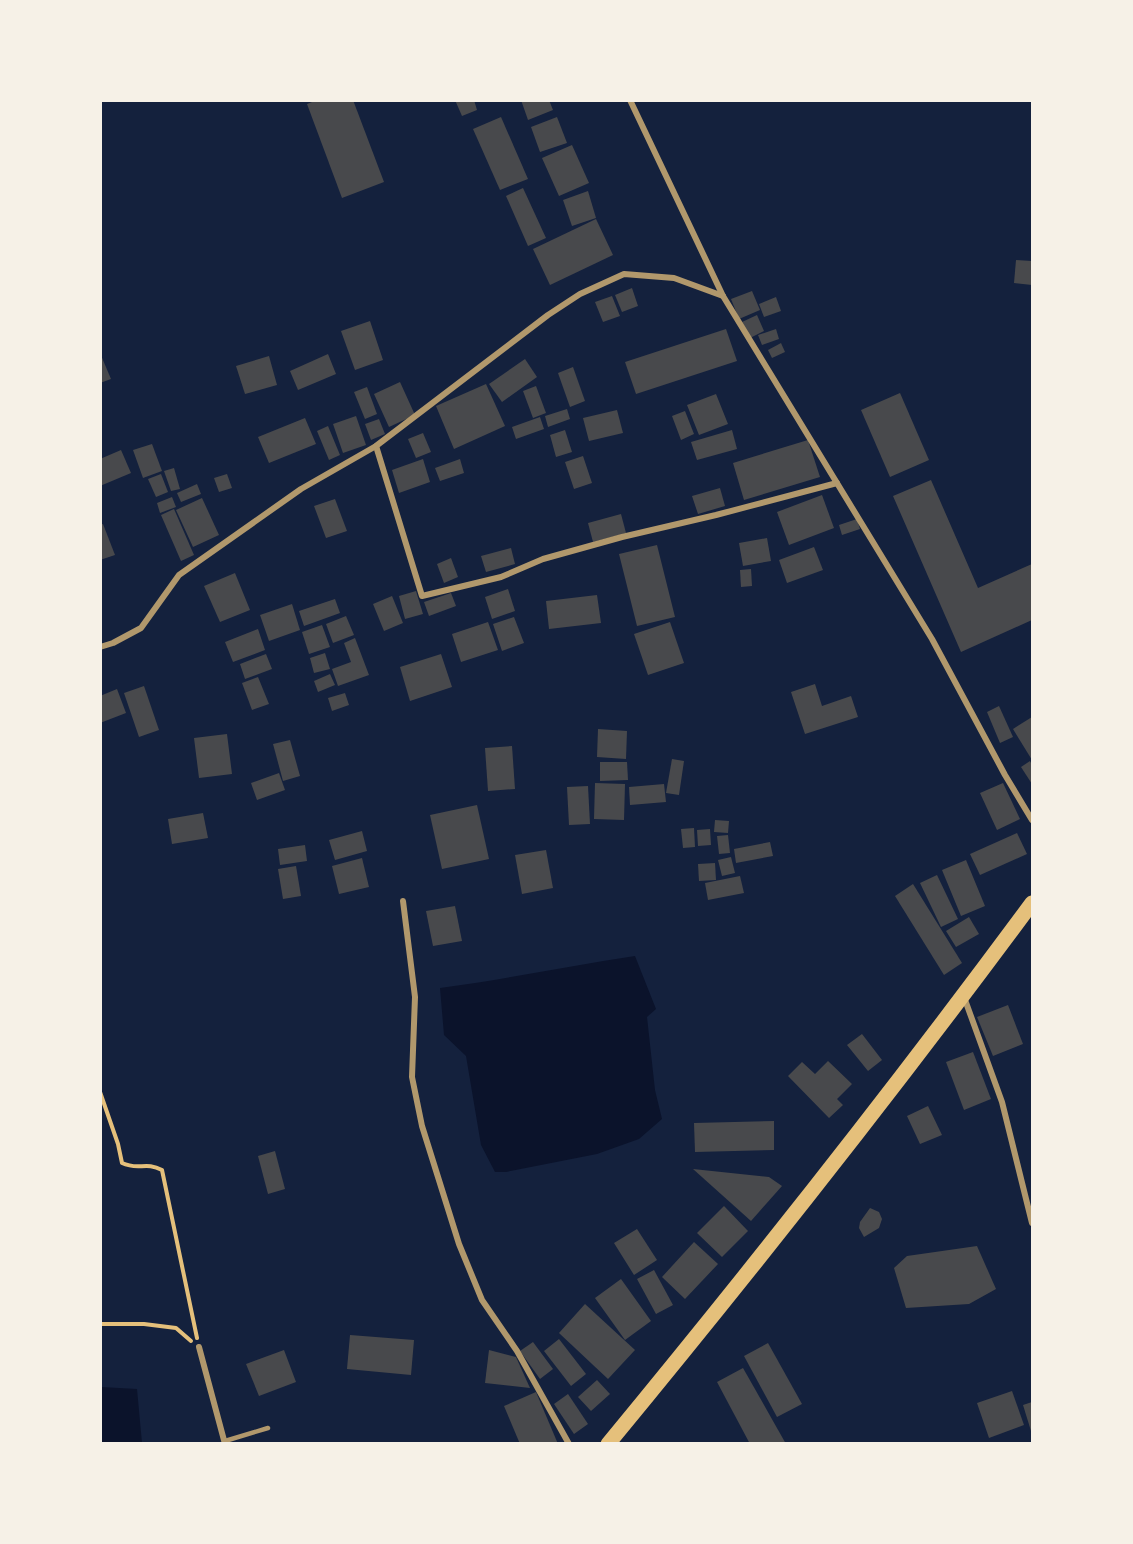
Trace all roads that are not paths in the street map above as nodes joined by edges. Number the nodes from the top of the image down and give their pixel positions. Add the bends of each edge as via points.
1 (630, 100) edge
2 (723, 296) junction
3 (376, 446) junction
4 (837, 483) junction
5 (100, 647) edge
6 (1032, 820) edge
7 (404, 901) dead end
8 (1032, 903) edge
9 (963, 996) junction
10 (1032, 1222) edge
11 (199, 1347) road end
12 (268, 1428) dead end
13 (225, 1442) edge
14 (569, 1443) edge
15 (608, 1443) edge

1 - 2 street
2 - 3 street via 674,278 624,274 580,294 548,315
2 - 4 street
3 - 4 street via 422,596 501,577 543,559 622,537
3 - 5 street via 301,489 179,575 141,628
4 - 6 street via 932,639
7 - 14 street via 415,997 412,1077 422,1126 459,1244 482,1300 517,1351
8 - 9 main road
9 - 10 street via 1002,1102
9 - 15 main road via 728,1298
11 - 13 street
12 - 13 lane

